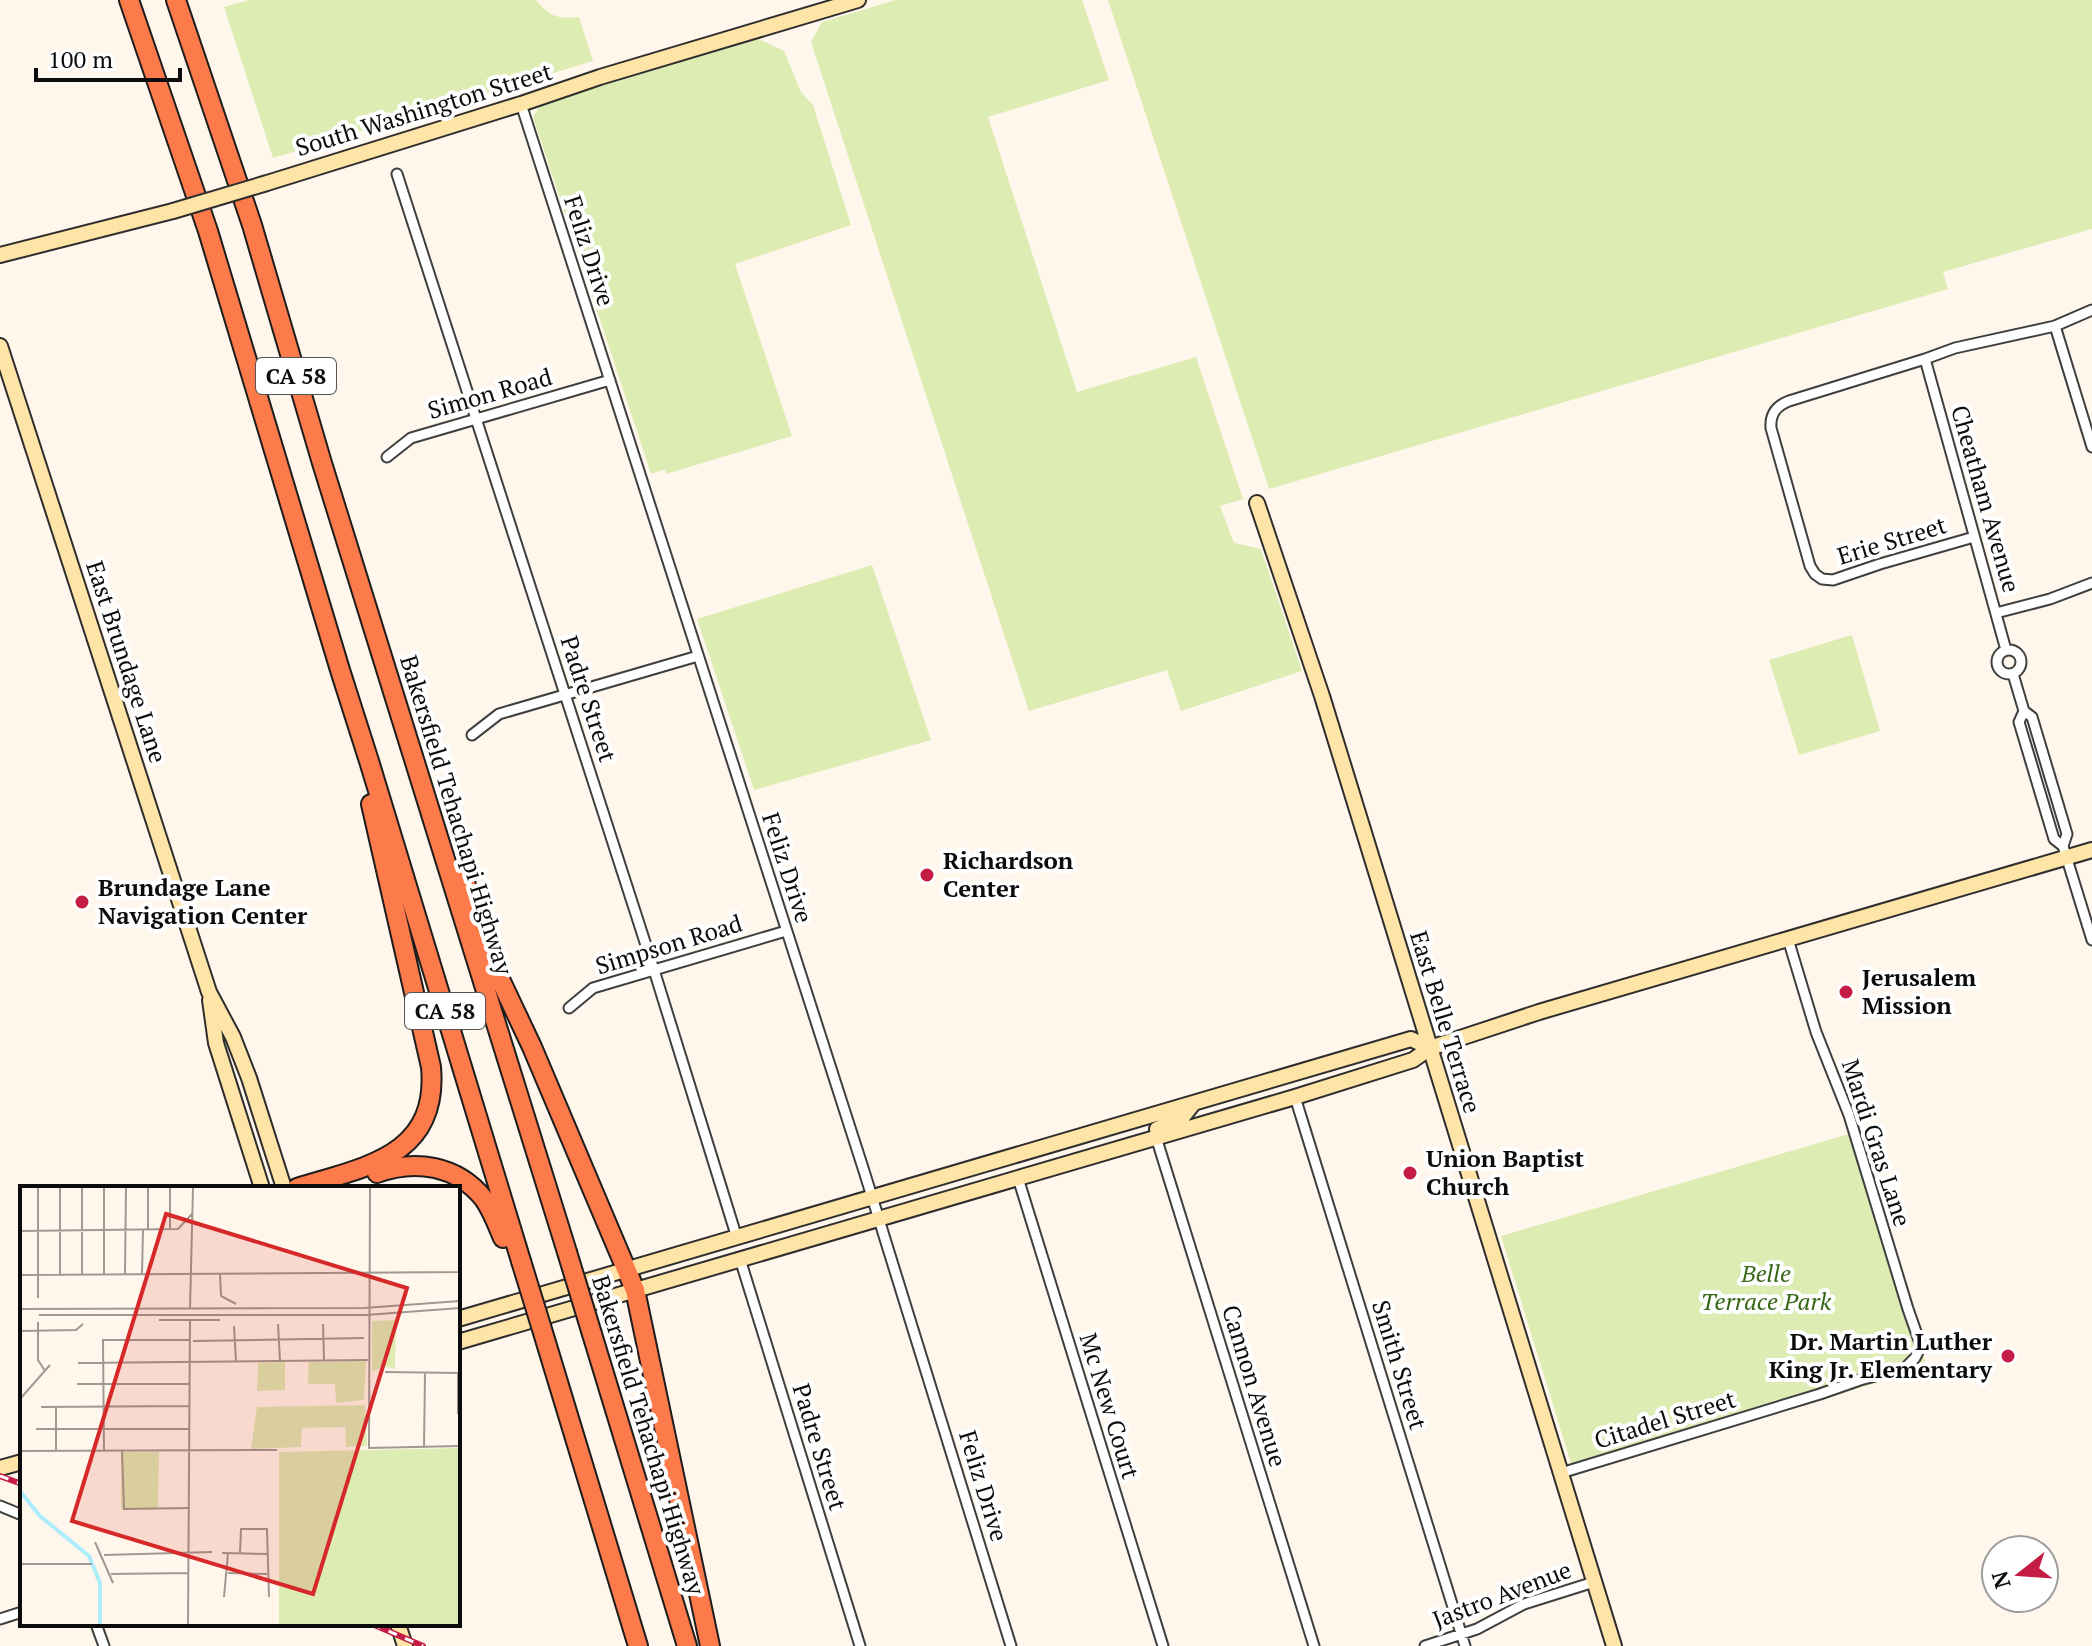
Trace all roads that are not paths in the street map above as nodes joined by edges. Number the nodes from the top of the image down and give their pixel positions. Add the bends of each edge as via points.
1 (129, 0) edge
2 (176, 0) edge
3 (858, 0) edge
4 (521, 104) junction
5 (397, 174) dead end
6 (0, 255) edge
7 (2092, 310) edge
8 (2055, 326) junction
9 (0, 346) edge
10 (1925, 359) junction
11 (610, 380) junction
12 (477, 419) junction
13 (2092, 447) edge
14 (387, 457) dead end
15 (1257, 503) dead end
16 (1974, 537) junction
17 (2092, 583) edge
18 (1996, 613) junction
19 (2006, 650) junction
20 (698, 656) junction
21 (2013, 674) junction
22 (565, 695) junction
23 (472, 735) dead end
24 (411, 754) junction
25 (369, 761) junction
26 (2092, 850) edge
27 (2065, 852) junction
28 (786, 931) junction
29 (1788, 939) junction
30 (2092, 940) edge
31 (654, 970) junction
32 (209, 992) junction
33 (569, 1008) dead end
34 (1430, 1048) junction
35 (1295, 1097) junction
36 (1193, 1104) junction
37 (1156, 1137) junction
38 (1105, 1152) junction
39 (1018, 1178) junction
40 (261, 1186) edge
41 (283, 1186) edge
42 (303, 1186) edge
43 (338, 1186) edge
44 (873, 1198) junction
45 (879, 1219) junction
46 (737, 1238) junction
47 (740, 1259) junction
48 (518, 1263) junction
49 (629, 1271) junction
50 (635, 1290) junction
51 (460, 1318) edge
52 (460, 1341) edge
53 (1915, 1358) joint
54 (20, 1463) edge
55 (0, 1468) edge
56 (1561, 1473) junction
57 (0, 1506) edge
58 (20, 1514) edge
59 (1594, 1582) junction
60 (20, 1613) edge
61 (0, 1619) edge
62 (97, 1626) edge
63 (400, 1626) edge
64 (1462, 1635) junction
65 (104, 1646) edge
66 (405, 1646) edge
67 (638, 1646) edge
68 (687, 1646) edge
69 (710, 1646) edge
70 (860, 1646) edge
71 (1011, 1646) edge
72 (1163, 1646) edge
73 (1314, 1646) edge
74 (1425, 1646) edge
75 (1465, 1646) edge
76 (1614, 1646) edge

1 - 25 highway, CA 58 via 208,231
2 - 24 highway, Bakersfield Tehachapi Highway / CA 58 via 252,225
3 - 4 street, South Washington Street
4 - 6 street, South Washington Street, bridge via 173,211
4 - 11 street, Feliz Drive
5 - 12 street, Padre Street
7 - 8 street
8 - 10 street
8 - 13 street
9 - 32 street, East Brundage Lane
10 - 16 street, Cheatham Avenue
10 - 16 street, Erie Street via 1780,405 1771,428 1810,566 1822,579
11 - 12 street, Simon Road
11 - 20 street, Feliz Drive
12 - 14 street, Simon Road via 411,438
12 - 22 street, Padre Street
15 - 34 street, East Belle Terrace
16 - 18 street, Cheatham Avenue
17 - 18 street
18 - 19 street, Cheatham Avenue
19 - 21 street via 1998,665 2005,674
19 - 21 street via 2022,659
20 - 22 street
20 - 28 street, Feliz Drive
21 - 27 street via 2024,711 2032,717 2067,834
22 - 23 street via 499,714
22 - 31 street, Padre Street
24 - 49 highway via 435,793 498,975
24 - 68 highway, Bakersfield Tehachapi Highway / CA 58, bridge
25 - 42 highway via 371,805 431,1067 431,1095 422,1123 391,1155
25 - 48 highway, CA 58
26 - 27 street
27 - 29 street
27 - 30 street
28 - 31 street, Simpson Road
28 - 44 street, Feliz Drive
29 - 34 street
29 - 53 street, Mardi Gras Lane via 1921,1346
31 - 33 street, Simpson Road via 593,988
31 - 46 street, Padre Street
32 - 40 street, East Brundage Lane via 216,1043
32 - 41 street, East Brundage Lane via 249,1078
34 - 35 street via 1413,1060
34 - 36 street via 1411,1039
34 - 56 street, East Belle Terrace
35 - 37 street
35 - 64 street, Smith Street
36 - 38 street via 1182,1118
36 - 44 street
37 - 38 street
37 - 73 street, Cannon Avenue
38 - 39 street
39 - 45 street
39 - 72 street, Mc New Court
43 - 48 highway via 402,1165 448,1171 484,1199
44 - 45 street, Feliz Drive
44 - 46 street
45 - 47 street
45 - 71 street, Feliz Drive
46 - 49 street
47 - 50 street
47 - 70 street, Padre Street
48 - 67 highway, bridge
49 - 50 highway
49 - 51 street
50 - 52 street
50 - 69 highway
53 - 56 street, Citadel Street via 1905,1368
54 - 55 street
56 - 59 street, East Belle Terrace
57 - 58 street
59 - 64 street, Jastro Avenue via 1524,1604
59 - 76 street, East Belle Terrace
60 - 61 street
62 - 65 street
63 - 66 street
64 - 74 street, Jastro Avenue
64 - 75 street, Smith Street

